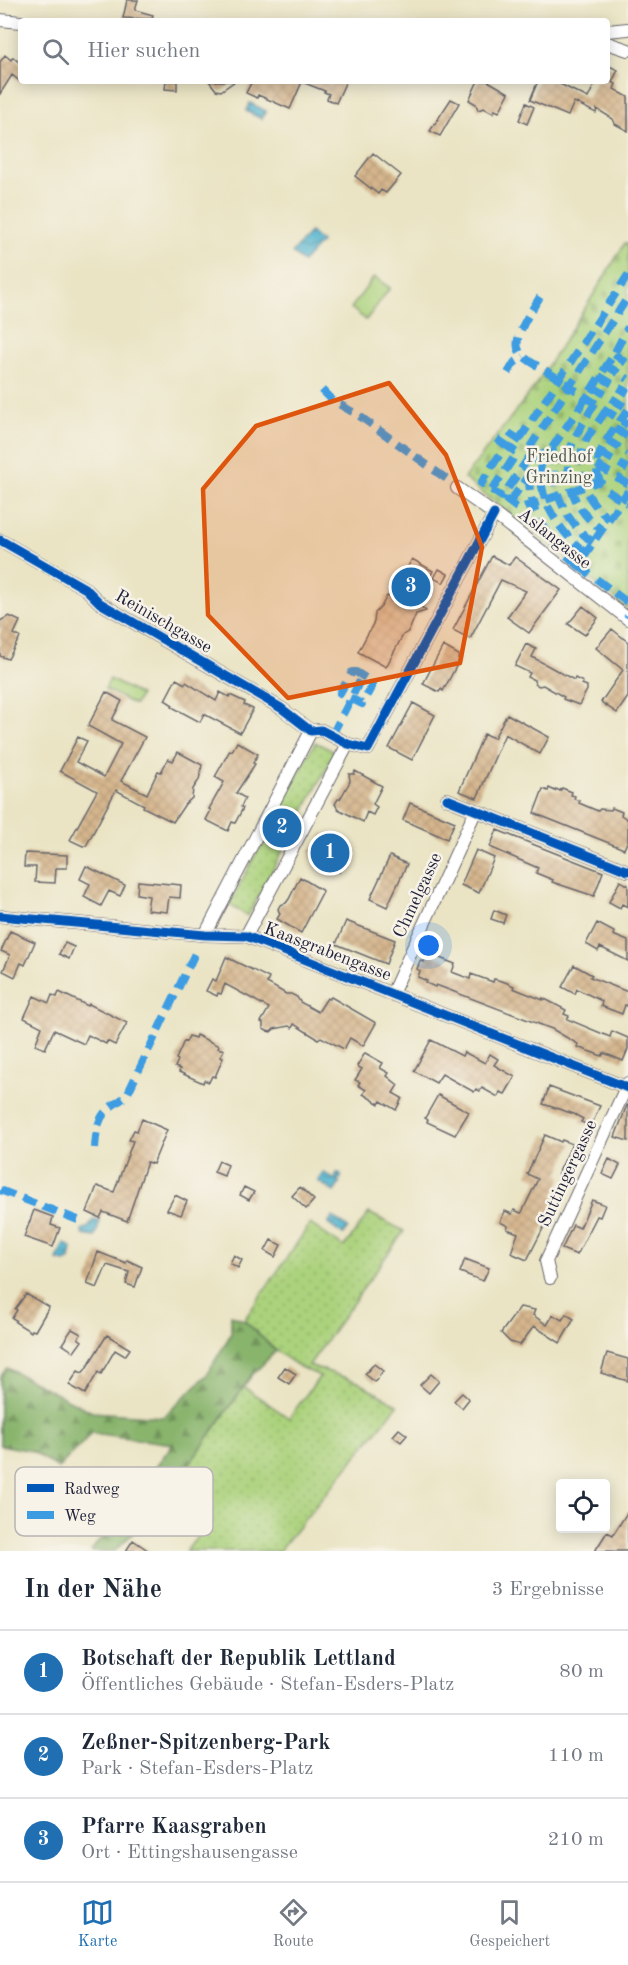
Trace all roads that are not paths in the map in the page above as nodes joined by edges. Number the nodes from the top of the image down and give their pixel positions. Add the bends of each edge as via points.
1 (0, 20) edge
2 (18, 22) edge
3 (628, 29) edge
4 (610, 31) edge
5 (610, 44) edge
6 (628, 50) edge
7 (457, 488) dead end
8 (494, 514) junction
9 (0, 540) edge
10 (628, 619) edge
11 (311, 731) junction
12 (348, 744) junction
13 (447, 799) dead end
14 (476, 810) junction
15 (628, 872) edge
16 (0, 916) edge
17 (205, 935) junction
18 (246, 936) junction
19 (392, 994) junction
20 (627, 1086) edge
21 (550, 1278) dead end

1 - 2 street
3 - 4 street
5 - 6 street
7 - 8 street, Aslangasse
8 - 10 street, Aslangasse
8 - 12 street via 368,749
9 - 11 street, Reinischgasse via 281,708
11 - 12 street via 321,729
11 - 17 street
12 - 18 street
13 - 14 street
14 - 15 street
14 - 19 street, Chmelgasse
16 - 17 street, Kaasgrabengasse
17 - 18 street, Kaasgrabengasse
18 - 19 street, Kaasgrabengasse
19 - 20 street, Kaasgrabengasse
20 - 21 street, Suttingergasse via 546,1261

